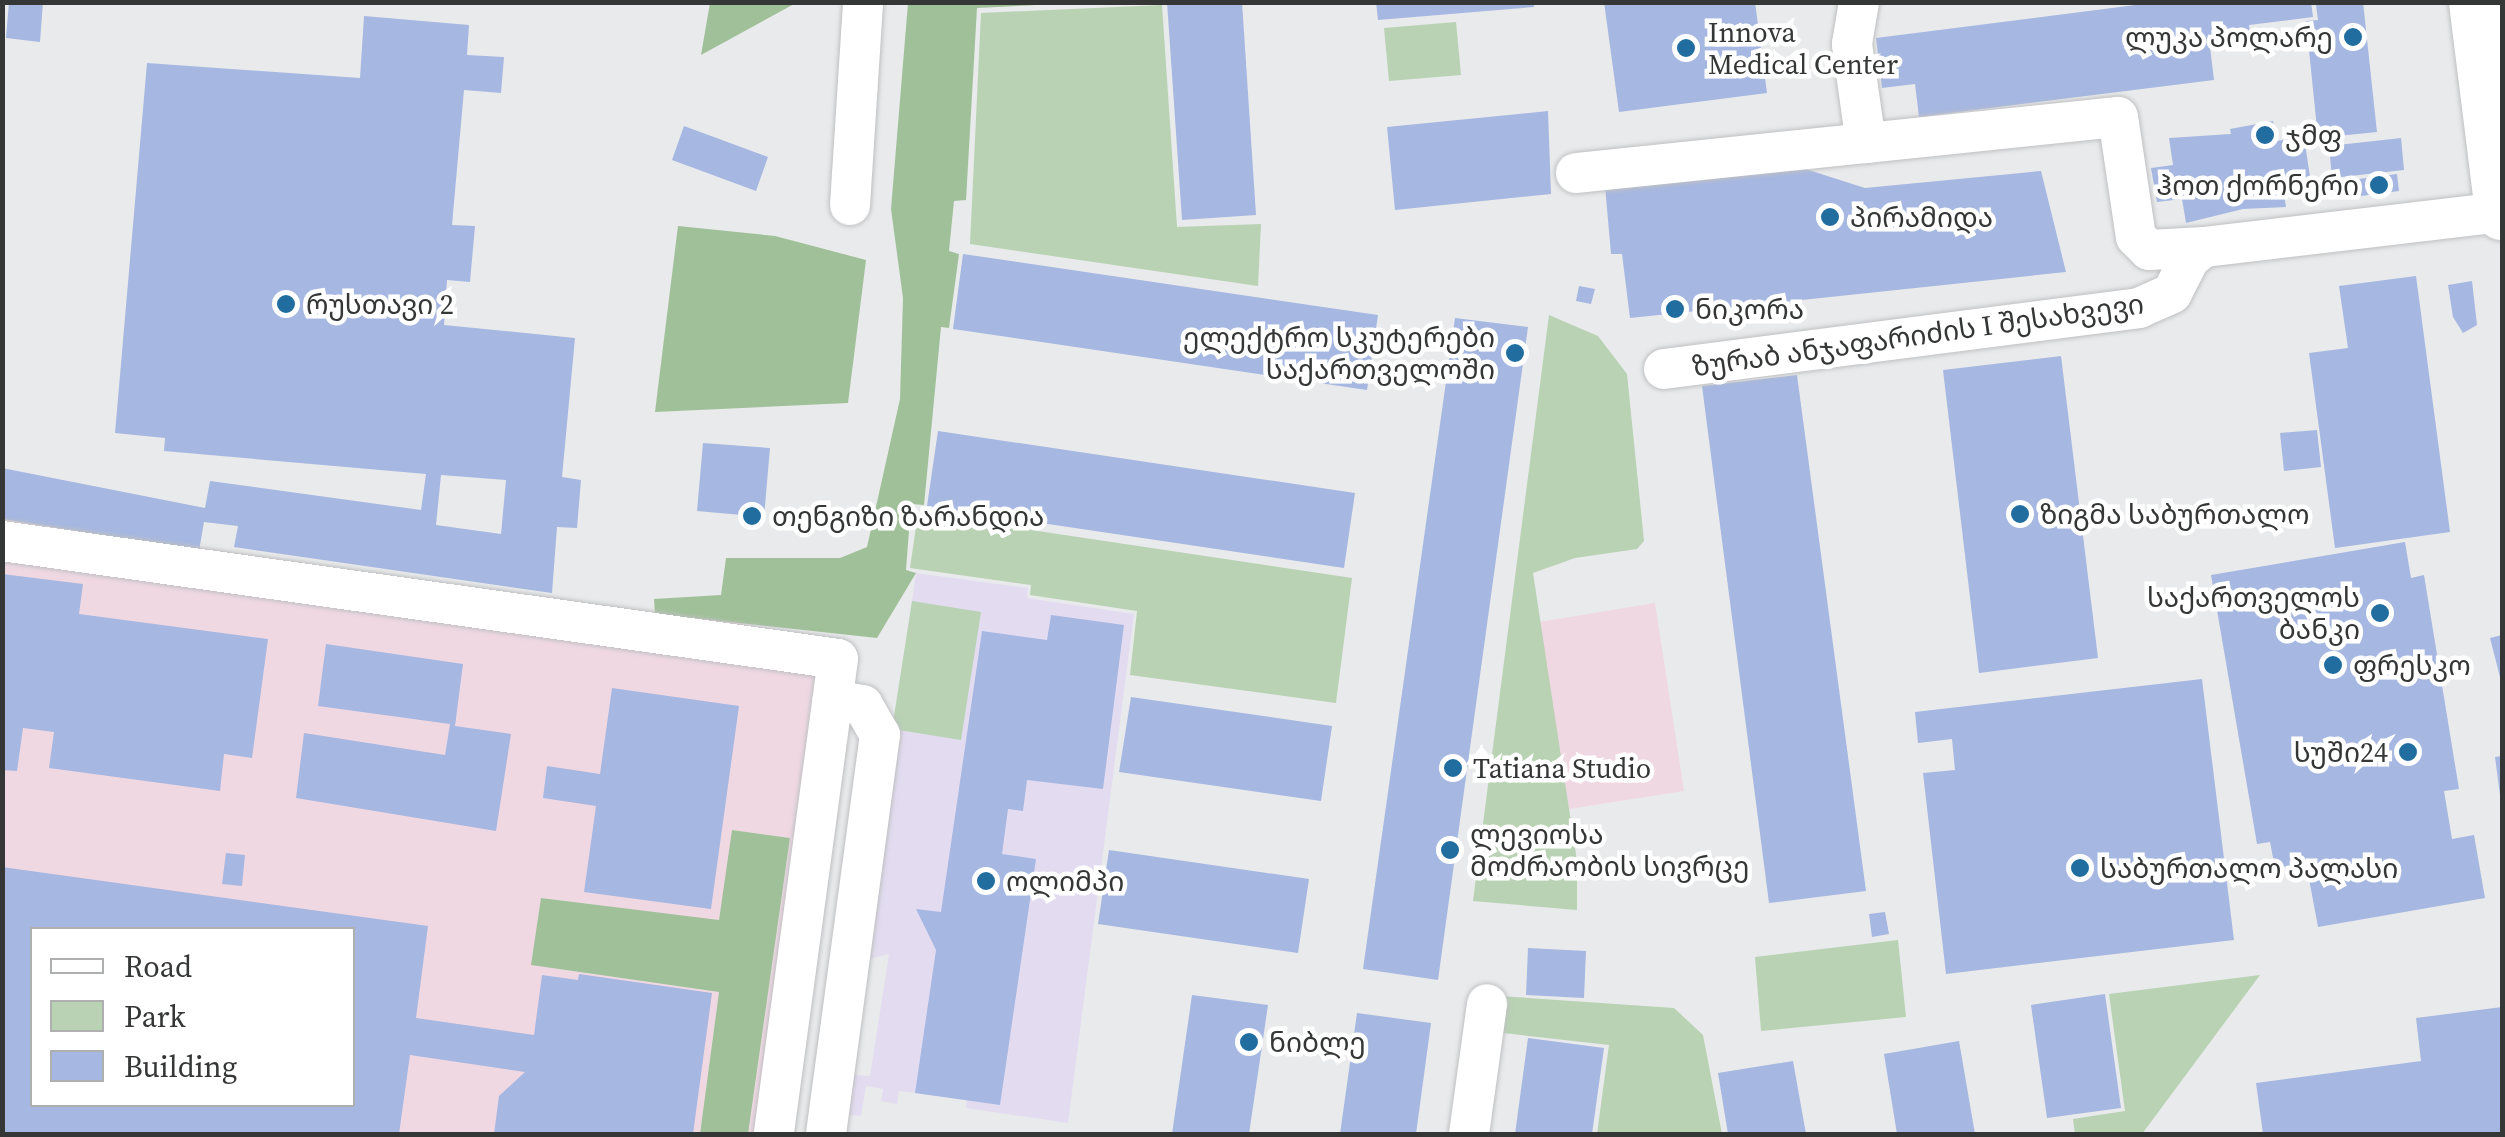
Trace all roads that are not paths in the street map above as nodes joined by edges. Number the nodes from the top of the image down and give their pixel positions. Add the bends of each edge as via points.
1 (863, 2) edge
2 (1858, 2) edge
3 (2476, 2) edge
4 (1866, 142) junction
5 (1576, 173) dead end
6 (850, 205) dead end
7 (2502, 212) edge
8 (2204, 247) junction
9 (1664, 370) dead end
10 (2, 540) edge
11 (832, 700) junction
12 (1487, 1004) dead end
13 (774, 1134) edge
14 (826, 1134) edge
15 (1468, 1134) edge

1 - 6 street
2 - 4 street via 1852,44
3 - 7 main road
4 - 5 street
4 - 8 street via 2118,117 2136,237 2149,250
7 - 8 street
8 - 9 street, ზურაბ ანჯაფარიძის I შესახვევი via 2190,258 2172,293 2139,308
10 - 11 street via 838,659
11 - 13 street
11 - 14 street via 863,704 880,735
12 - 15 street

